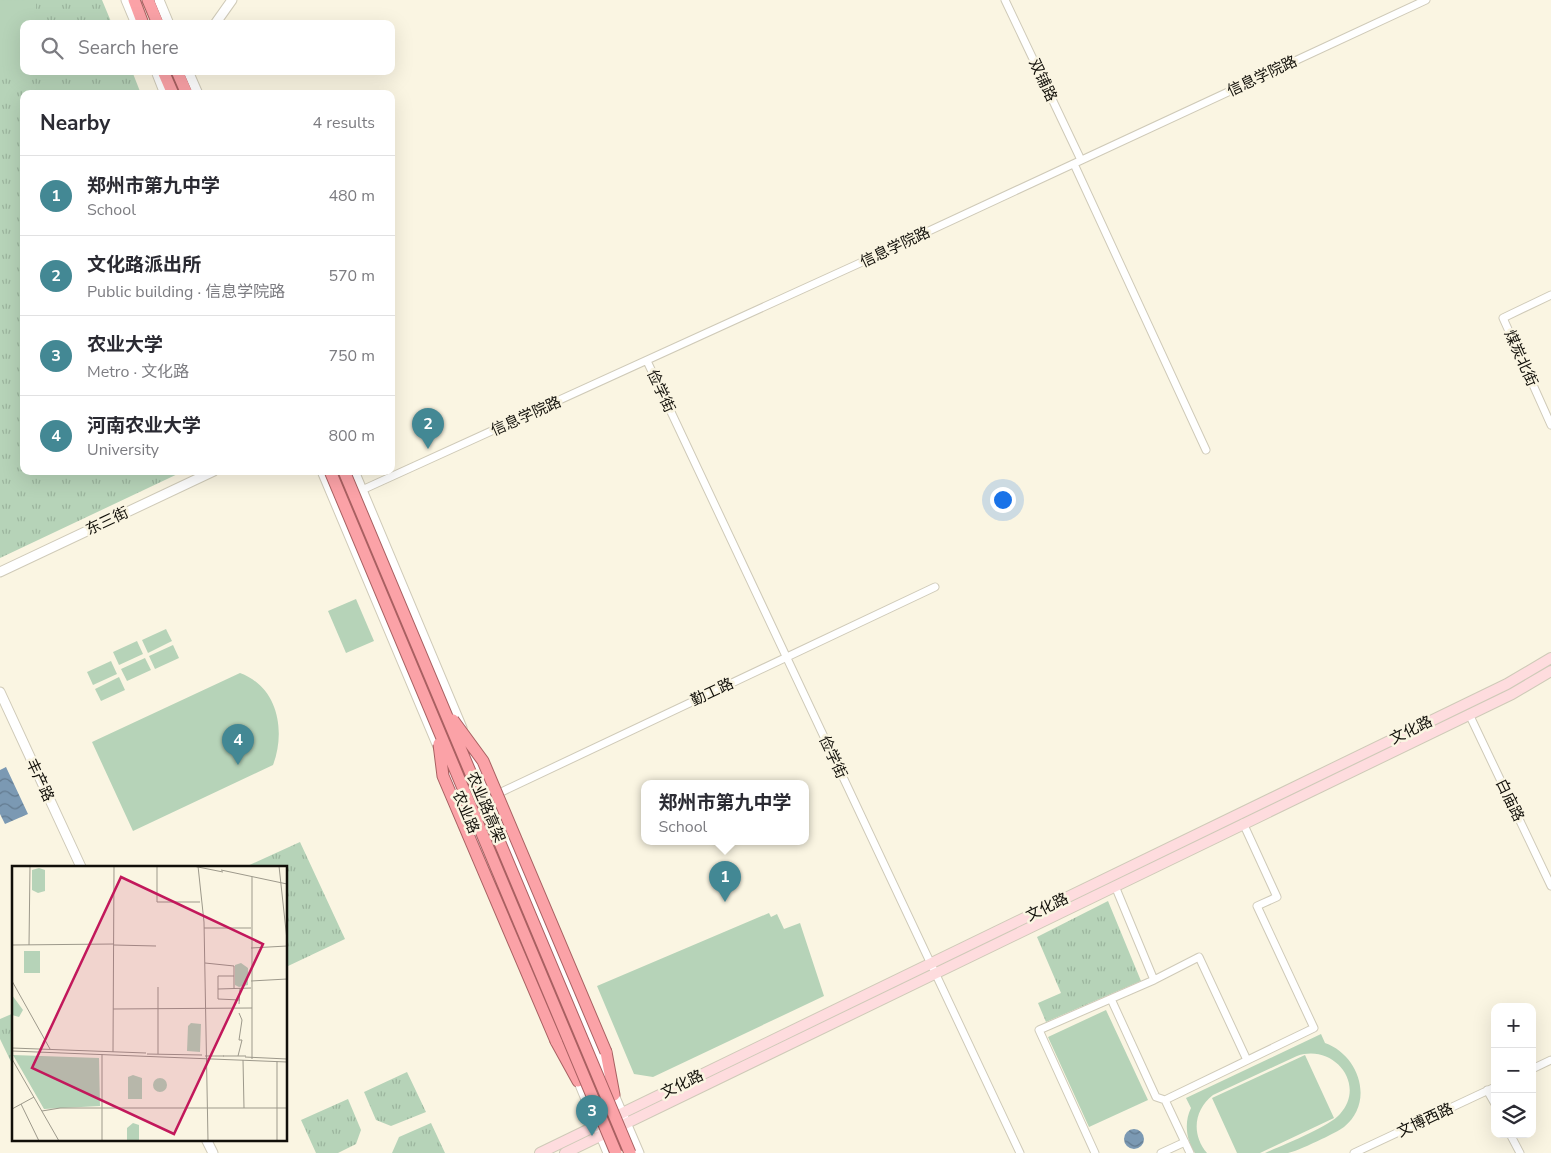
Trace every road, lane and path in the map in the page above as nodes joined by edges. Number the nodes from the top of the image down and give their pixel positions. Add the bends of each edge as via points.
1 (126, 0) edge
2 (134, 0) edge
3 (148, 0) edge
4 (159, 0) edge
5 (232, 0) edge
6 (1005, 0) edge
7 (1426, 0) edge
8 (134, 20) edge
9 (142, 20) edge
10 (156, 20) edge
11 (167, 20) edge
12 (218, 20) edge
13 (158, 75) edge
14 (164, 75) edge
15 (179, 75) edge
16 (190, 75) edge
17 (166, 90) edge
18 (166, 90) edge
19 (185, 90) edge
20 (196, 90) edge
21 (1077, 162) junction
22 (1551, 296) edge
23 (647, 361) junction
24 (1551, 425) edge
25 (1206, 450) dead end
26 (206, 475) edge
27 (324, 475) edge
28 (325, 475) edge
29 (332, 475) edge
30 (346, 475) edge
31 (356, 475) edge
32 (362, 490) junction
33 (341, 497) junction
34 (0, 572) edge
35 (935, 587) dead end
36 (786, 657) junction
37 (1551, 658) edge
38 (1551, 671) edge
39 (0, 692) edge
40 (442, 705) junction
41 (1469, 714) junction
42 (437, 727) junction
43 (490, 798) junction
44 (1243, 823) junction
45 (80, 866) edge
46 (1115, 886) junction
47 (1551, 886) edge
48 (930, 963) junction
49 (935, 973) junction
50 (1154, 980) junction
51 (1111, 999) junction
52 (1247, 1060) junction
53 (1551, 1060) edge
54 (1536, 1067) edge
55 (578, 1081) junction
56 (1491, 1088) edge
57 (1487, 1090) junction
58 (614, 1095) junction
59 (1491, 1097) edge
60 (1165, 1100) junction
61 (622, 1113) junction
62 (626, 1123) junction
63 (597, 1125) junction
64 (601, 1136) junction
65 (1512, 1138) edge
66 (206, 1140) edge
67 (1184, 1142) junction
68 (213, 1153) edge
69 (540, 1153) edge
70 (565, 1153) edge
71 (608, 1153) edge
72 (616, 1153) edge
73 (630, 1153) edge
74 (639, 1153) edge
75 (1020, 1153) edge
76 (1095, 1153) edge
77 (1161, 1153) edge
78 (1190, 1153) edge
79 (1354, 1153) edge
80 (1520, 1153) edge

1 - 8 street
2 - 9 highway
3 - 10 highway
4 - 11 street
5 - 12 street
6 - 21 street, 双铺路
7 - 21 street, 信息学院路
13 - 17 street
14 - 18 highway
15 - 19 highway
16 - 20 street
21 - 23 street, 信息学院路
21 - 25 street, 双铺路
22 - 24 street, 煤炭北街 via 1503,318
23 - 32 street, 信息学院路
23 - 36 street, 俭学街
26 - 34 street, 东三街
27 - 55 street, 农业路
28 - 33 highway, bridge
29 - 33 highway, 农业路高架, bridge
30 - 40 highway, 农业路高架, bridge
31 - 32 street, 农业路
32 - 43 street, 农业路
33 - 42 highway, 农业路高架, bridge
35 - 36 street, 勤工路
36 - 43 street, 勤工路
36 - 48 street, 俭学街
37 - 48 main road, 文化路 via 1506,684
38 - 41 main road, 文化路
39 - 45 street, 丰产路
40 - 58 highway, bridge via 483,761 606,1052
40 - 73 highway, 农业路高架, bridge
41 - 44 main road, 文化路
41 - 47 street, 白庙路
42 - 55 highway, bridge via 443,776 556,1041
42 - 72 highway, 农业路高架, bridge
43 - 58 street, 农业路
44 - 46 main road, 文化路
44 - 52 street via 1277,897 1257,906 1314,1028
46 - 49 main road, 文化路
46 - 50 street
48 - 49 street, 俭学街
48 - 61 main road, 文化路
49 - 62 main road, 文化路
49 - 75 street, 俭学街
50 - 51 street
50 - 52 street via 1198,957
51 - 60 street via 1156,1097
51 - 76 street via 1039,1030
52 - 60 street
53 - 54 street
55 - 63 street, 农业路
56 - 57 street, 文博西路
57 - 59 street
57 - 79 street, 文博西路
58 - 61 street, 农业路
60 - 67 street
61 - 62 street, 农业路
61 - 63 main road, 文化路
62 - 64 main road, 文化路
62 - 74 street, 农业路
63 - 64 street, 农业路
63 - 69 main road, 文化路
64 - 70 main road, 文化路
64 - 71 street, 农业路
65 - 80 street
66 - 68 street
67 - 77 street
67 - 78 street

